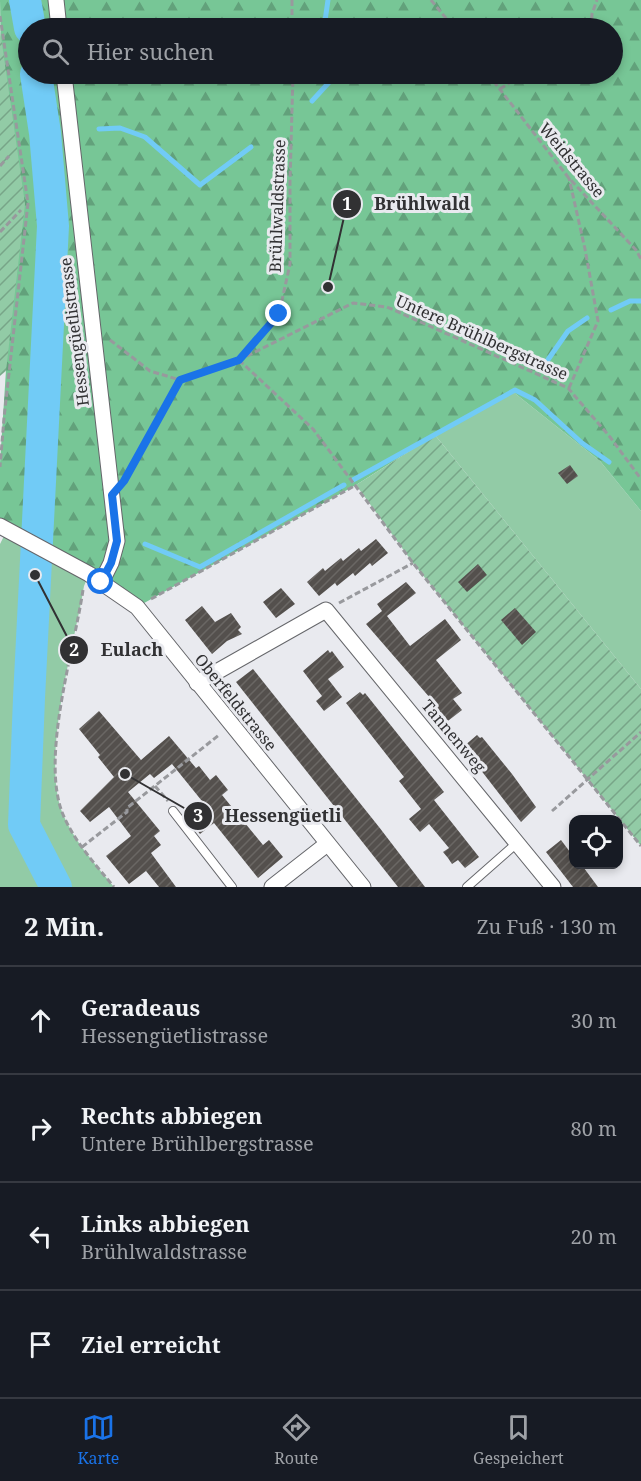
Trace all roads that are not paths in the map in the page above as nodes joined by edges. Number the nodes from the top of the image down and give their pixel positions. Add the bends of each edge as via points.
1 (56, 0) edge
2 (58, 18) edge
3 (65, 84) edge
4 (4, 528) edge
5 (101, 582) junction
6 (197, 683) junction
7 (173, 812) dead end
8 (519, 843) junction
9 (327, 844) junction
10 (232, 887) edge
11 (272, 887) edge
12 (363, 887) edge
13 (467, 887) edge
14 (553, 887) edge

1 - 2 street
3 - 5 street, Hessengüetlistrasse via 117,541
4 - 5 street, Oberfeldstrasse
5 - 6 street, Oberfeldstrasse via 137,607
6 - 8 street, Tannenweg via 326,610
6 - 9 street, Oberfeldstrasse
7 - 10 lane
8 - 13 lane
8 - 14 street, Tannenweg
9 - 11 street
9 - 12 street, Oberfeldstrasse

